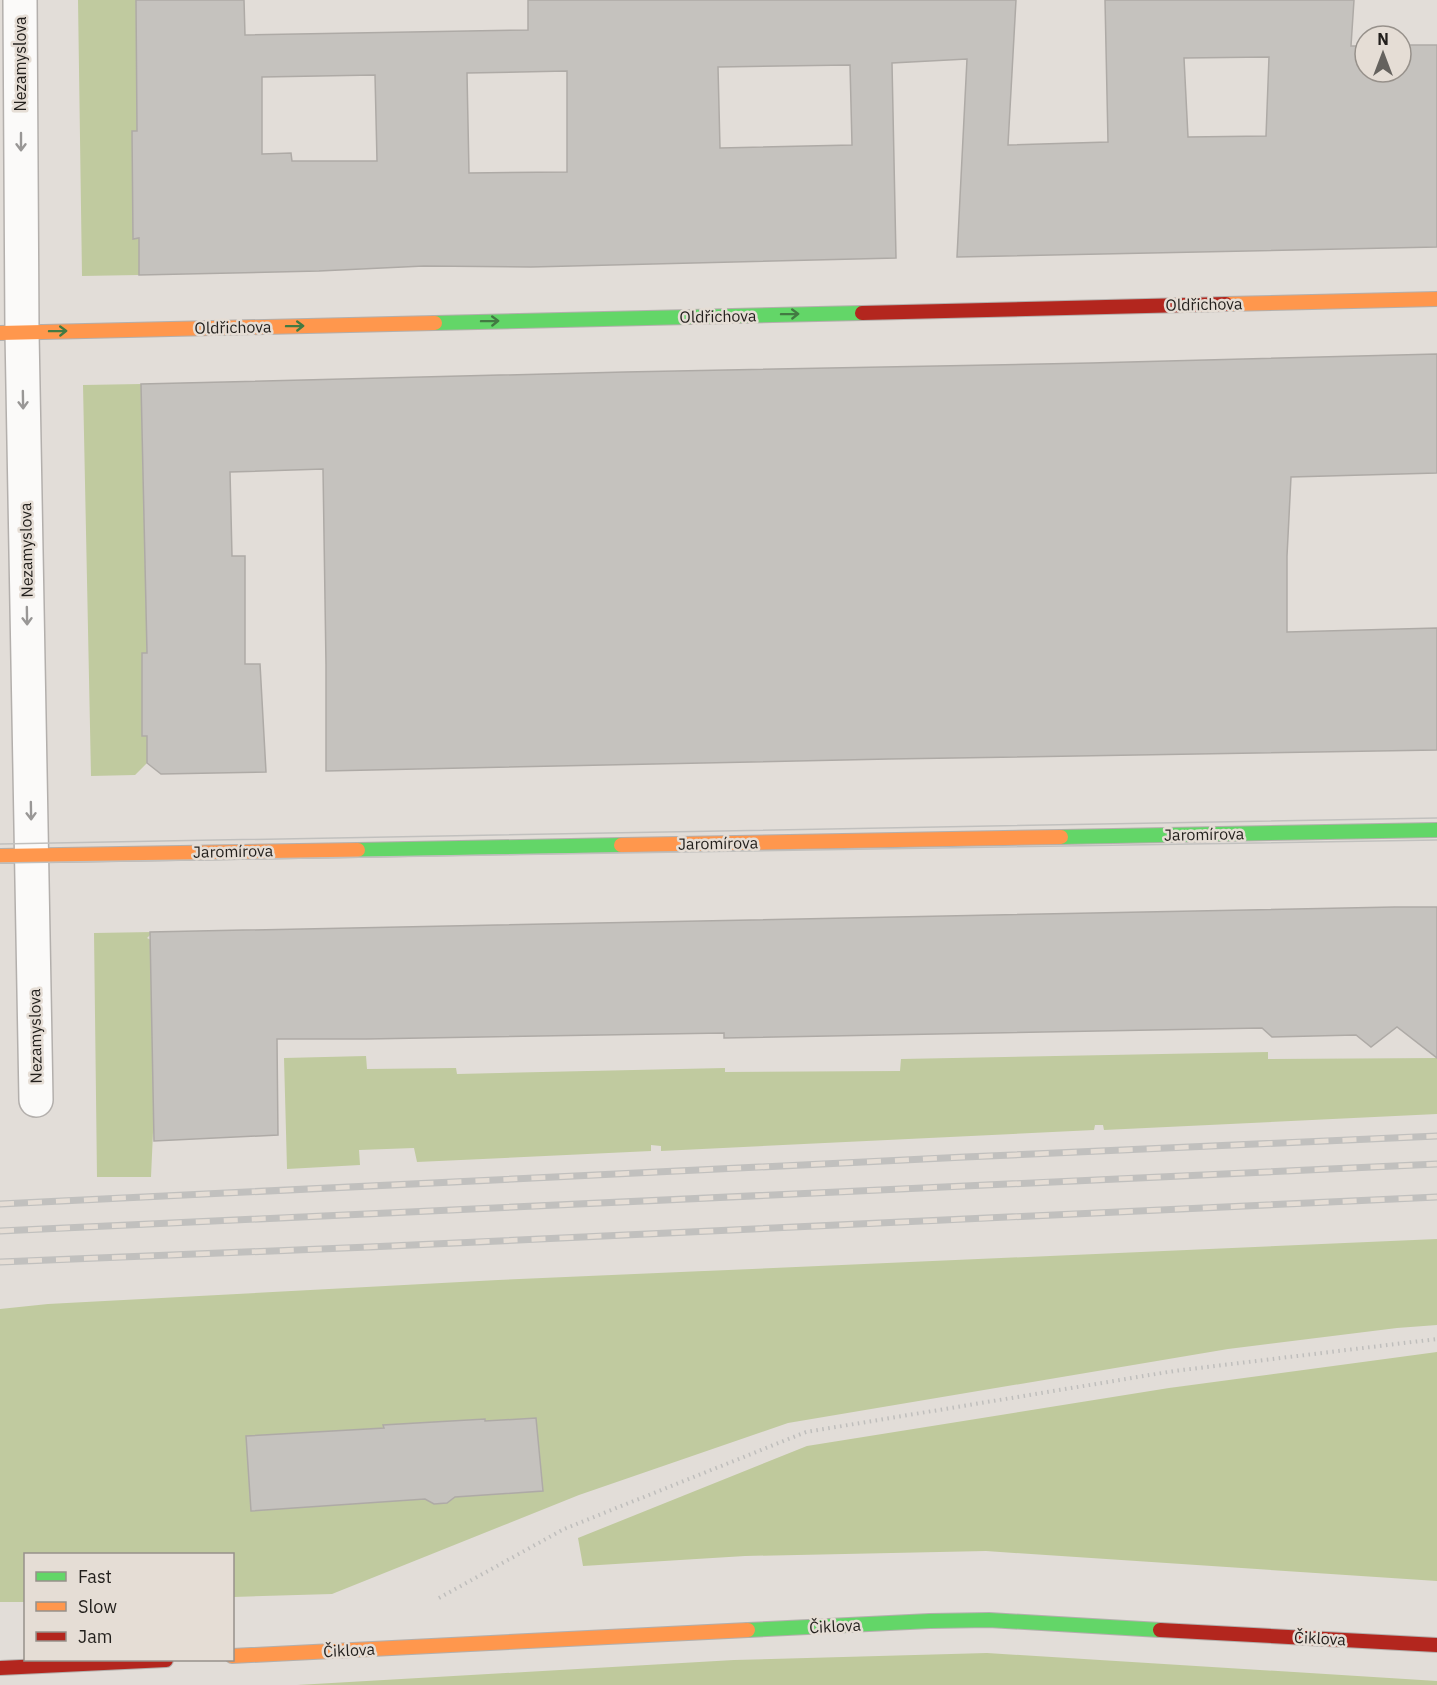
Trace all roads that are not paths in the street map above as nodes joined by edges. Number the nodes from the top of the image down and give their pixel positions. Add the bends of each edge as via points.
1 (20, 0) edge
2 (1437, 299) edge
3 (11, 333) edge
4 (1437, 830) edge
5 (16, 856) edge
6 (36, 1100) dead end
7 (1437, 1644) edge
8 (234, 1656) edge
9 (143, 1661) edge
10 (4, 1673) edge

1 -> 3 street, Nezamyslova
3 -> 2 street, Oldřichova
3 -> 5 street, Nezamyslova
4 - 5 street, Jaromírova
5 - 6 street, Nezamyslova
7 - 8 street, Čiklova via 989,1620
9 - 10 street

